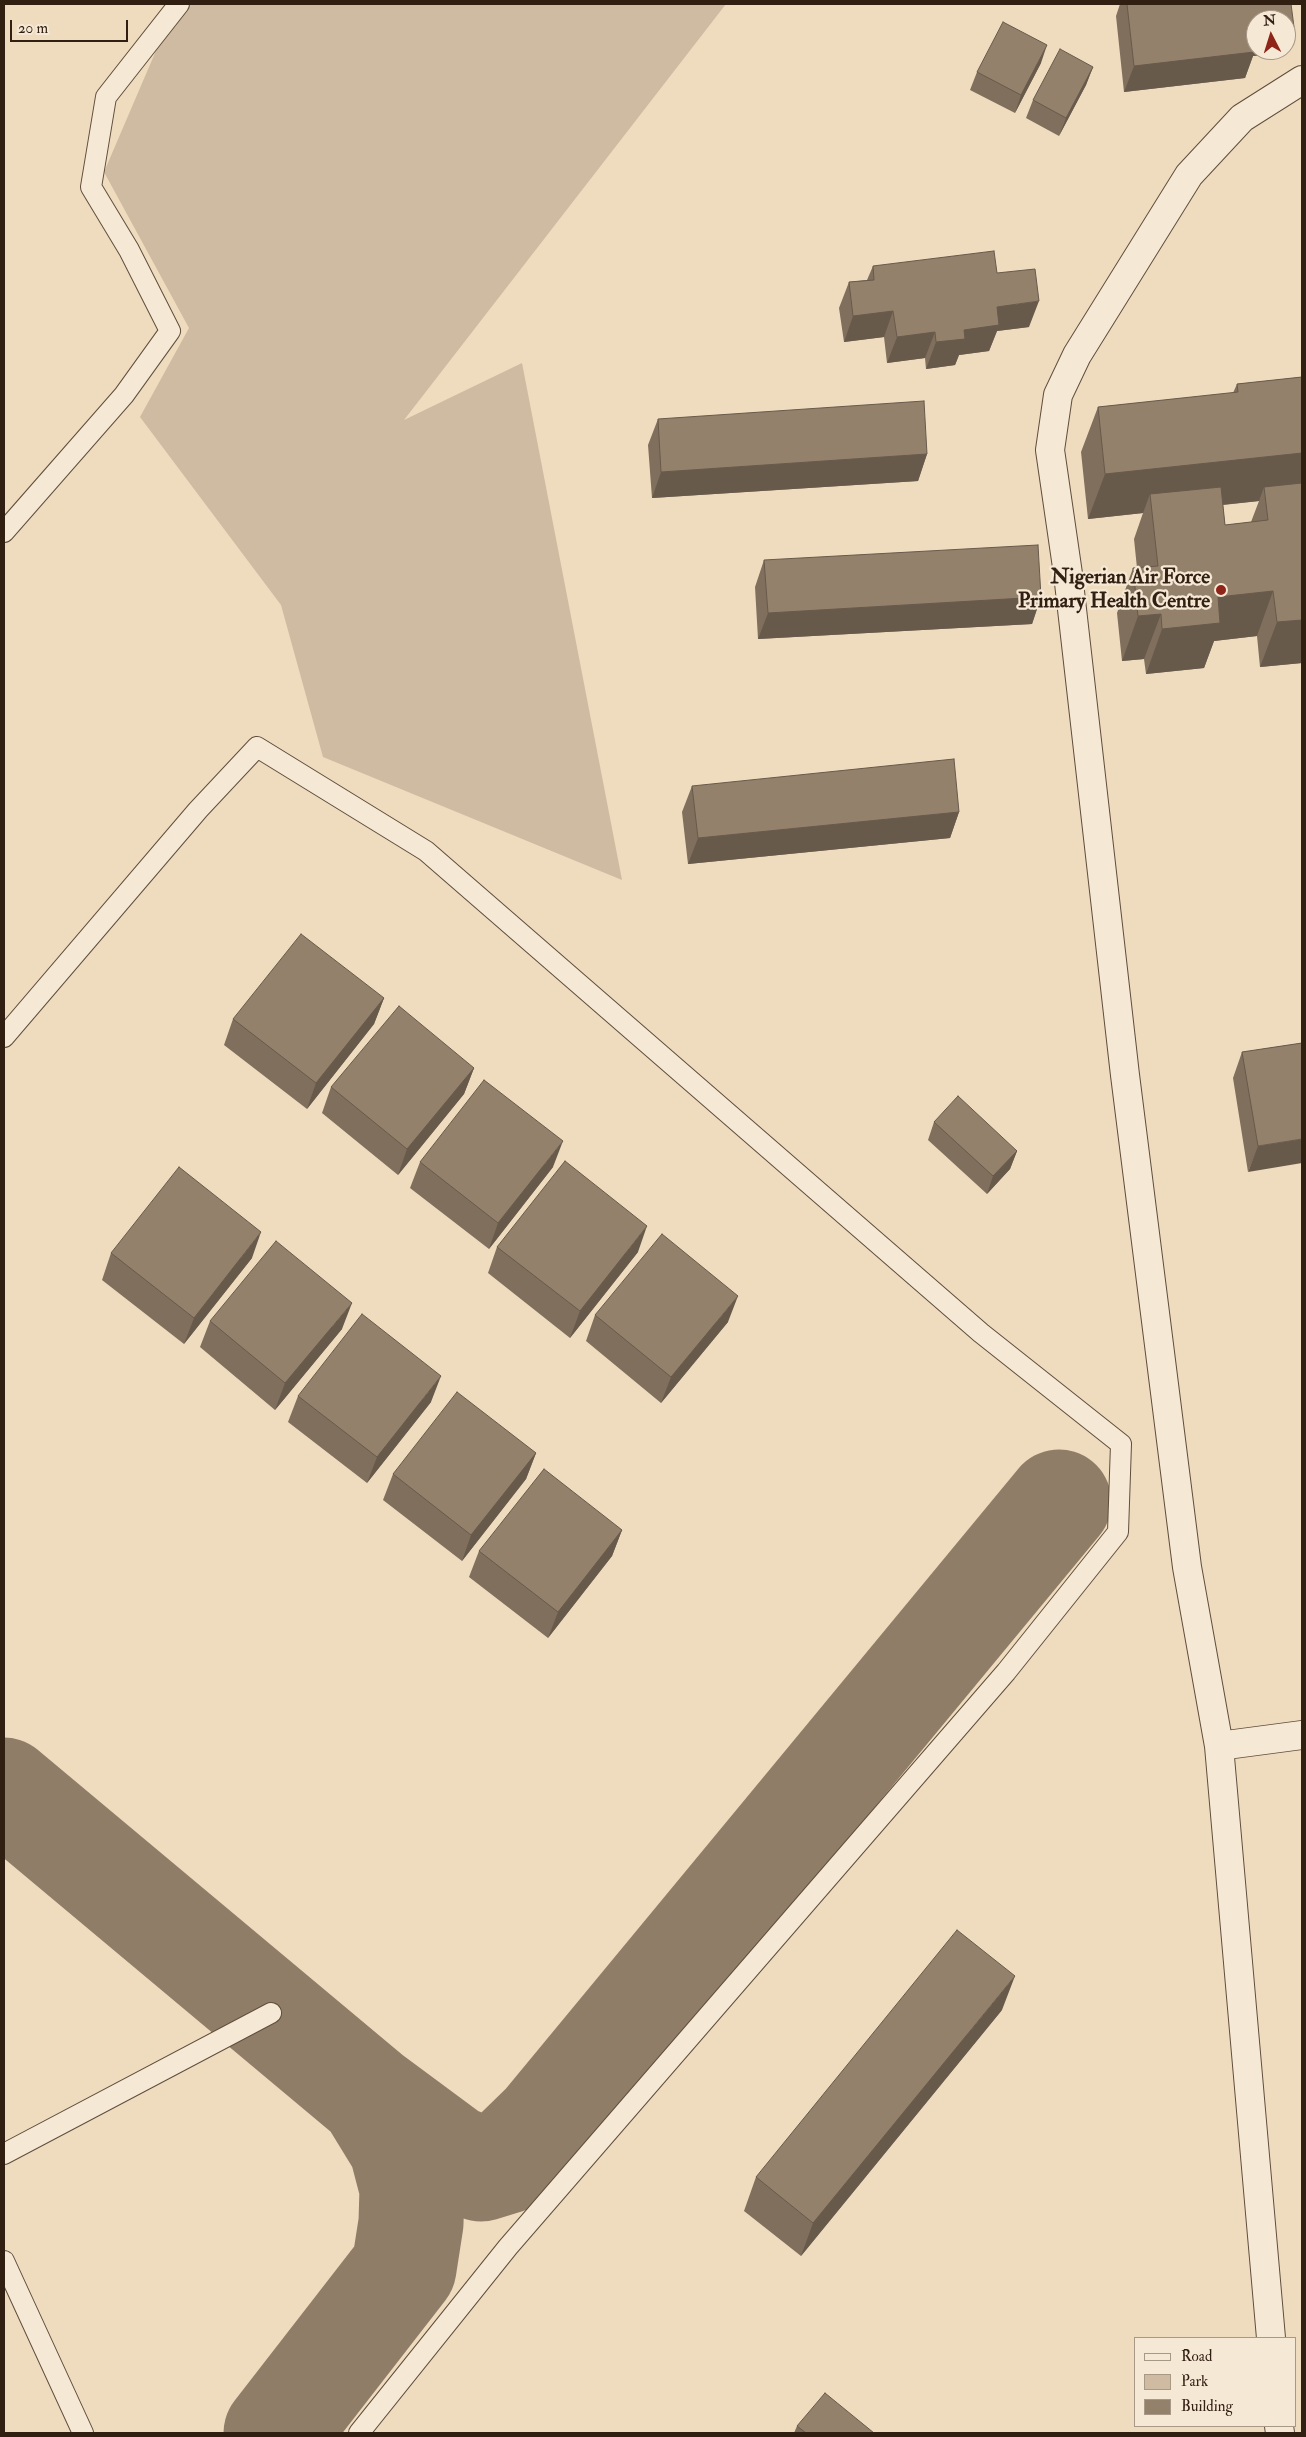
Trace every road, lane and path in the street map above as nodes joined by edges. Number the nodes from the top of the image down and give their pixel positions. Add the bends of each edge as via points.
1 (179, 4) edge
2 (1302, 80) edge
3 (4, 532) edge
4 (4, 1036) edge
5 (1302, 1735) edge
6 (1219, 1746) junction
7 (270, 2012) dead end
8 (4, 2154) edge
9 (4, 2261) edge
10 (1271, 2337) edge
11 (83, 2433) edge
12 (360, 2433) edge

1 - 3 lane via 106,97 91,186 129,250 170,331 124,394
2 - 6 street via 1242,118 1189,175 1077,355 1058,396 1050,450 1068,574 1125,1075 1187,1567
4 - 12 lane via 256,747 426,851 981,1334 1121,1444 1118,1532 1006,1672 508,2247
5 - 6 street
6 - 10 street
7 - 8 lane
9 - 11 lane

